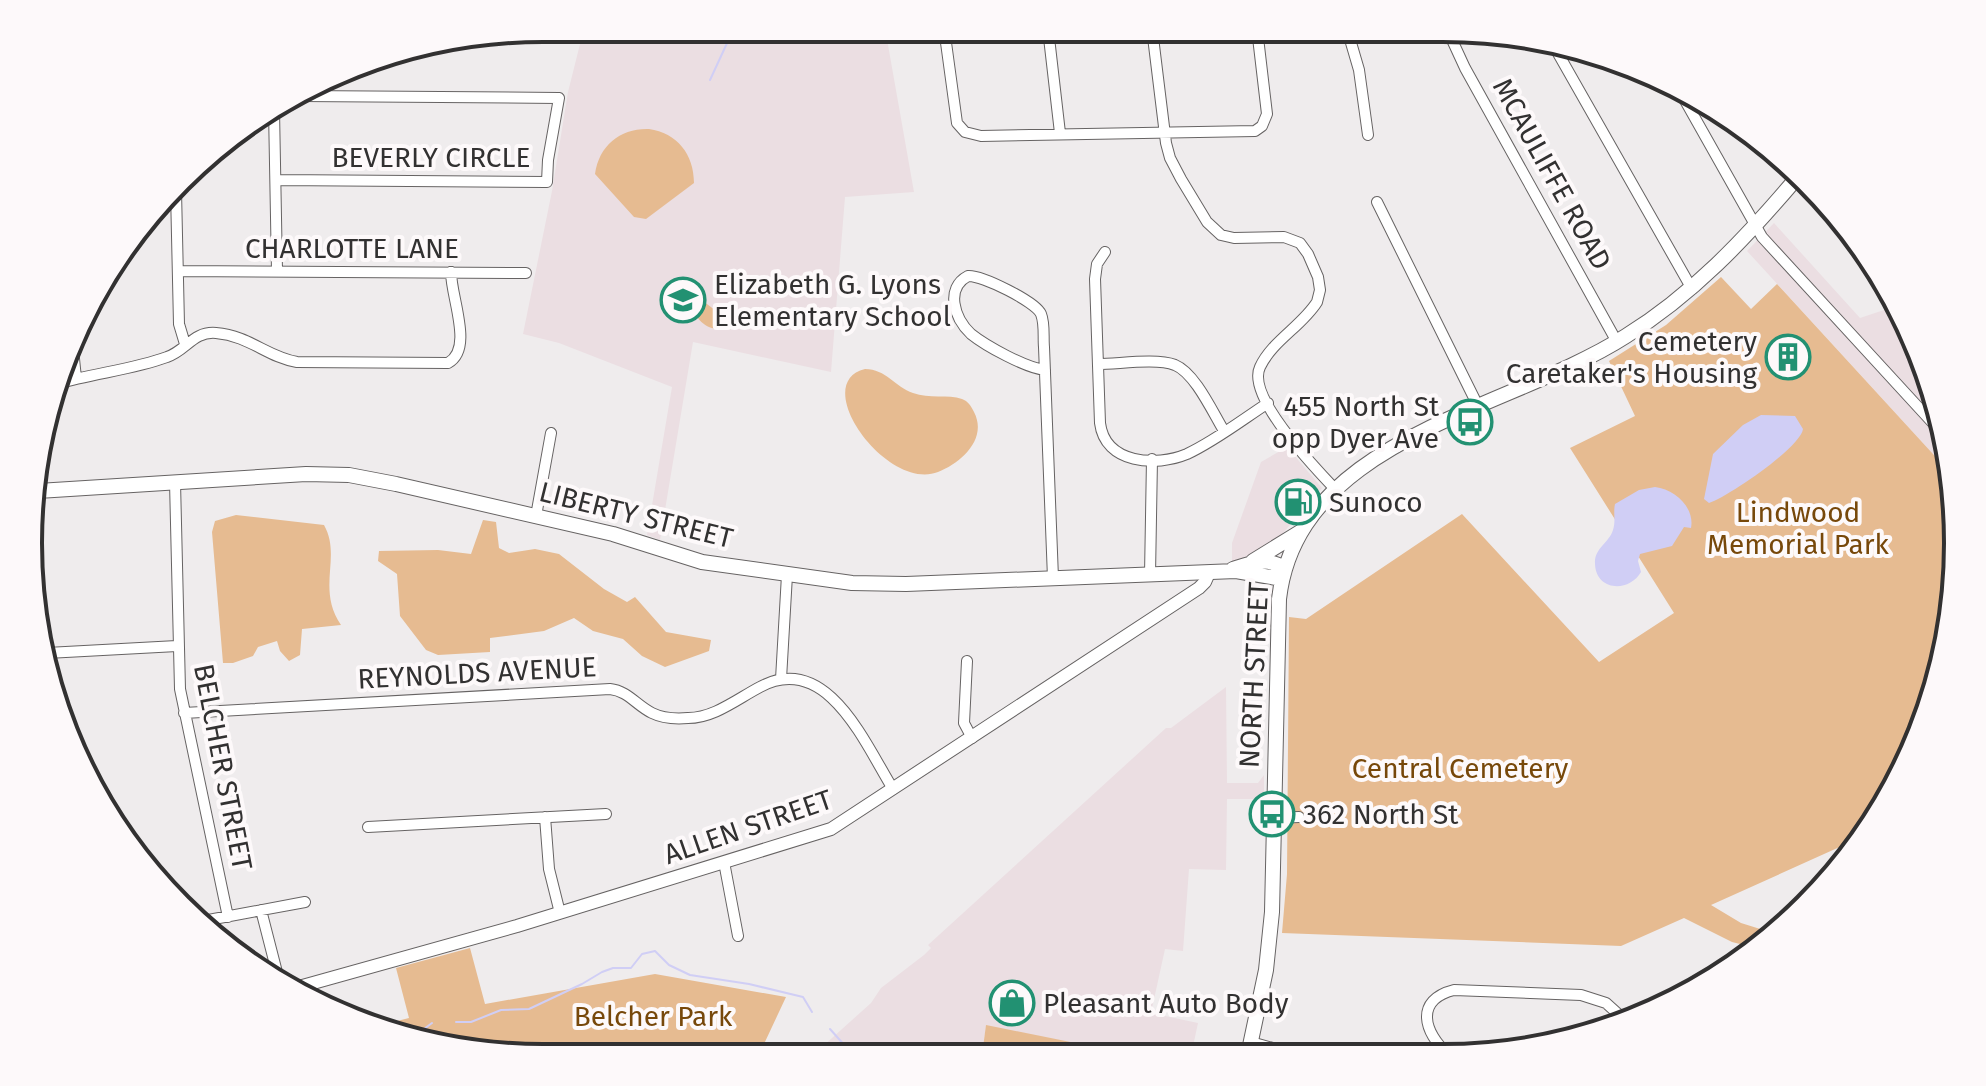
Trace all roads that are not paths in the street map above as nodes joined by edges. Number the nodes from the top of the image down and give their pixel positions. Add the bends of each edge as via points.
1 (946, 42) edge
2 (1050, 42) edge
3 (1154, 42) edge
4 (1259, 42) edge
5 (1351, 42) edge
6 (1453, 42) edge
7 (1560, 56) edge
8 (317, 96) edge
9 (1688, 106) edge
10 (274, 120) edge
11 (1060, 133) junction
12 (1165, 133) junction
13 (1368, 135) dead end
14 (276, 180) junction
15 (1792, 184) edge
16 (176, 202) edge
17 (1377, 202) dead end
18 (1755, 226) junction
19 (1105, 252) dead end
20 (178, 271) junction
21 (277, 271) junction
22 (451, 272) junction
23 (526, 273) dead end
24 (1692, 289) junction
25 (1617, 342) junction
26 (185, 344) junction
27 (1098, 364) junction
28 (75, 366) edge
29 (1045, 370) junction
30 (76, 378) junction
31 (70, 380) edge
32 (1268, 403) junction
33 (1479, 408) junction
34 (1928, 418) edge
35 (1224, 431) junction
36 (551, 433) dead end
37 (1152, 459) junction
38 (175, 482) junction
39 (1335, 489) junction
40 (45, 491) edge
41 (536, 516) junction
42 (1301, 532) junction
43 (1252, 561) junction
44 (1226, 572) junction
45 (1209, 573) junction
46 (1284, 573) junction
47 (787, 575) junction
48 (1150, 575) junction
49 (1053, 578) junction
50 (177, 646) junction
51 (55, 653) edge
52 (967, 661) dead end
53 (781, 679) junction
54 (184, 713) junction
55 (972, 738) junction
56 (893, 789) junction
57 (606, 814) dead end
58 (545, 817) junction
59 (1299, 817) dead end
60 (1275, 818) junction
61 (368, 827) dead end
62 (724, 862) junction
63 (305, 902) dead end
64 (261, 910) junction
65 (560, 913) junction
66 (228, 917) junction
67 (212, 919) edge
68 (738, 936) dead end
69 (276, 967) edge
70 (307, 985) edge
71 (1617, 1013) edge
72 (1250, 1044) edge
73 (1437, 1044) edge

1 - 11 street via 955,119 962,130 977,136
2 - 11 street
3 - 12 street
4 - 12 street via 1267,109 1262,126 1246,133
5 - 13 street
6 - 25 street, MCAULIFFE ROAD
7 - 24 street
8 - 14 street, BEVERLY CIRCLE via 559,98 547,182
9 - 18 street
10 - 14 street
11 - 12 street
12 - 32 street via 1172,162 1214,230 1230,238 1292,239 1306,250 1317,272 1320,290 1315,306 1259,369 1259,386
14 - 21 street
15 - 18 main road, NORTH STREET
16 - 20 street
17 - 33 street
18 - 24 main road, NORTH STREET
18 - 34 street
19 - 27 street via 1095,274
20 - 21 street, CHARLOTTE LANE
20 - 26 street via 179,324
21 - 22 street, CHARLOTTE LANE
22 - 23 street, CHARLOTTE LANE
22 - 26 street via 461,342 458,355 448,363 297,362 245,338 216,333
24 - 25 main road, NORTH STREET
25 - 33 main road, NORTH STREET
26 - 30 street via 166,358
27 - 35 street via 1160,362 1180,367
27 - 37 street via 1104,440 1120,455
28 - 30 street
29 - 29 street via 1039,309 980,276 958,282 954,301 970,332
29 - 49 street
30 - 31 street
32 - 35 street
32 - 39 street
33 - 39 main road, NORTH STREET via 1383,452
35 - 37 street via 1184,455
36 - 41 street
37 - 48 street
38 - 40 main road, LIBERTY STREET
38 - 41 main road, LIBERTY STREET via 349,475
38 - 50 street, BELCHER STREET
39 - 42 main road, NORTH STREET
41 - 47 main road, LIBERTY STREET via 702,562
42 - 43 main road, LIBERTY STREET
42 - 46 main road, NORTH STREET
43 - 44 main road, LIBERTY STREET
43 - 46 main road via 1267,560
44 - 45 main road, LIBERTY STREET
44 - 46 main road, LIBERTY STREET
45 - 48 main road, LIBERTY STREET
45 - 55 street, ALLEN STREET via 1199,588
46 - 60 main road, NORTH STREET via 1278,618
47 - 49 main road, LIBERTY STREET via 889,585
47 - 53 street
48 - 49 main road, LIBERTY STREET
50 - 51 street
50 - 54 street, BELCHER STREET
52 - 55 street via 964,723
53 - 54 street, REYNOLDS AVENUE via 713,713 690,718 653,714 625,693 610,689
53 - 56 street via 802,680 829,694
54 - 66 street, BELCHER STREET
55 - 56 street, ALLEN STREET
56 - 62 street, ALLEN STREET via 825,831
57 - 58 street
58 - 61 street
58 - 65 street via 549,869
59 - 60 street
60 - 72 main road, NORTH STREET via 1269,949
62 - 65 street, ALLEN STREET
62 - 68 street
63 - 64 street
64 - 66 street
64 - 69 street
65 - 70 street, ALLEN STREET
66 - 67 street
71 - 73 street via 1588,996 1454,990 1435,999 1427,1014

